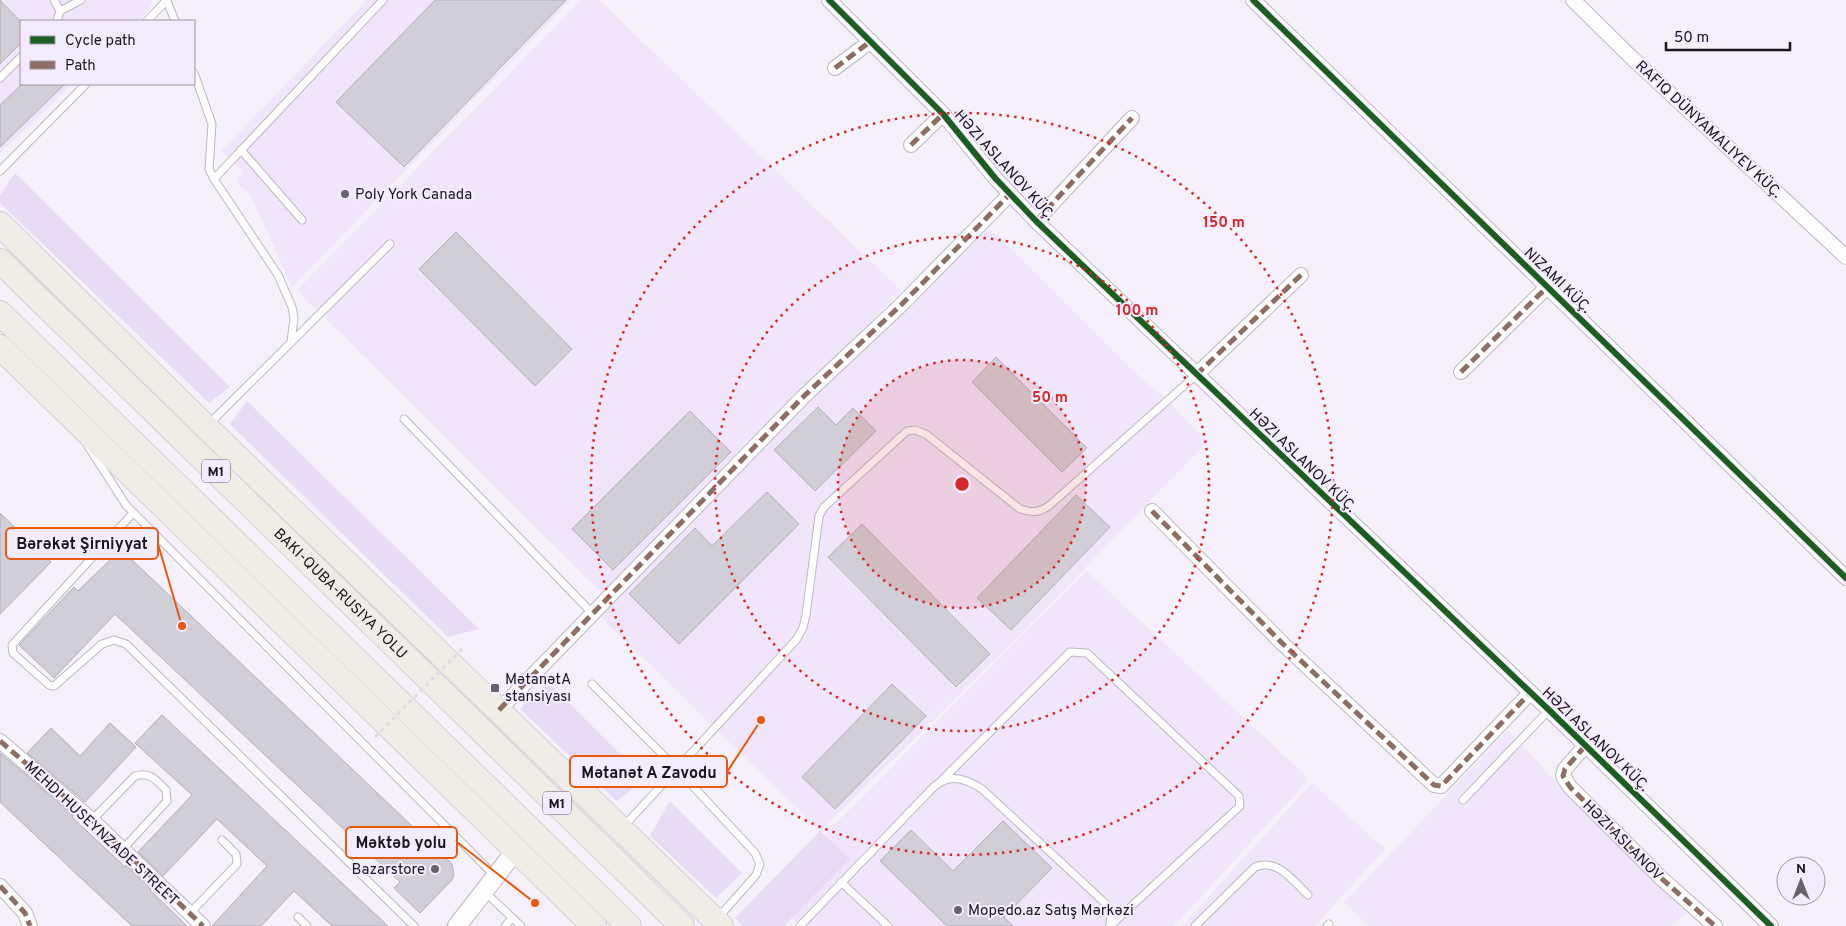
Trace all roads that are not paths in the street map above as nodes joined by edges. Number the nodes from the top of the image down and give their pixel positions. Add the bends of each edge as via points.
1 (54, 0) edge
2 (81, 0) edge
3 (167, 0) edge
4 (383, 0) edge
5 (829, 0) edge
6 (1253, 0) edge
7 (1573, 0) edge
8 (60, 11) junction
9 (58, 20) edge
10 (148, 20) edge
11 (175, 20) edge
12 (871, 41) junction
13 (20, 58) edge
14 (835, 68) dead end
15 (195, 76) edge
16 (0, 78) edge
17 (85, 85) edge
18 (943, 114) junction
19 (1132, 118) dead end
20 (911, 145) dead end
21 (241, 150) junction
22 (0, 171) edge
23 (214, 179) junction
24 (1010, 194) junction
25 (302, 220) dead end
26 (1036, 221) junction
27 (0, 224) edge
28 (390, 244) dead end
29 (1846, 257) edge
30 (0, 261) edge
31 (1301, 275) dead end
32 (1547, 287) junction
33 (0, 313) edge
34 (291, 342) junction
35 (0, 347) edge
36 (1461, 372) dead end
37 (1196, 375) junction
38 (67, 412) junction
39 (404, 419) dead end
40 (206, 427) junction
41 (1152, 511) dead end
42 (133, 513) junction
43 (1846, 578) edge
44 (592, 613) junction
45 (592, 684) dead end
46 (1530, 693) junction
47 (499, 710) junction
48 (1549, 710) junction
49 (0, 741) edge
50 (1584, 746) junction
51 (677, 769) junction
52 (941, 782) junction
53 (1463, 800) dead end
54 (92, 820) junction
55 (621, 830) junction
56 (222, 840) dead end
57 (123, 850) junction
58 (516, 850) junction
59 (495, 876) junction
60 (842, 882) junction
61 (0, 886) edge
62 (484, 891) junction
63 (1308, 895) dead end
64 (190, 913) junction
65 (298, 917) dead end
66 (512, 918) junction
67 (718, 924) edge
68 (30, 926) edge
69 (203, 926) edge
70 (307, 926) edge
71 (414, 926) edge
72 (456, 926) edge
73 (505, 926) edge
74 (521, 926) edge
75 (594, 926) edge
76 (629, 926) edge
77 (682, 926) edge
78 (800, 926) edge
79 (888, 926) edge
80 (1110, 926) edge
81 (1195, 926) edge
82 (1715, 926) edge
83 (1771, 926) edge

1 - 8 lane
2 - 8 lane
3 - 10 lane
3 - 11 lane
4 - 21 lane
5 - 12 street, HƏZI ASLANOV KÜÇ.
6 - 32 street, NIZAMI KÜÇ.
7 - 29 street via 1632,59
8 - 9 lane
12 - 14 street
12 - 18 street, HƏZI ASLANOV KÜÇ.
13 - 16 lane
15 - 23 lane via 212,124 208,162
17 - 22 lane
18 - 20 street
18 - 24 street, HƏZI ASLANOV KÜÇ.
19 - 26 street
21 - 23 lane
21 - 25 lane
23 - 34 lane via 278,275 292,307
24 - 26 street, HƏZI ASLANOV KÜÇ.
24 - 44 street via 901,305 802,398
26 - 37 street, HƏZI ASLANOV KÜÇ.
27 - 40 highway
28 - 34 lane
30 - 77 highway, M1
31 - 37 street
32 - 36 street
32 - 43 street, NIZAMI KÜÇ.
33 - 76 highway, M1
34 - 40 lane
35 - 38 highway
37 - 46 street, HƏZI ASLANOV KÜÇ.
37 - 51 lane via 1040,512 1032,513 1020,508 927,435 916,430 907,431 819,516 803,628 796,640
38 - 42 lane via 120,498
38 - 58 highway
39 - 44 lane
40 - 47 highway
41 - 46 street via 1283,644 1434,785 1441,786
42 - 59 lane
42 - 71 lane via 12,645 13,653 49,686 54,686 102,644 114,640 126,644
44 - 47 street
45 - 51 lane
46 - 48 street, HƏZI ASLANOV KÜÇ.
47 - 55 highway
48 - 50 street, HƏZI ASLANOV KÜÇ.
48 - 53 lane
49 - 54 street, MEHDI HUSEYNZADЕ STREET
50 - 82 street, HƏZI ASLANOV via 1562,776 1570,787 1661,878
50 - 83 street, HƏZI ASLANOV KÜÇ.
51 - 55 lane
51 - 67 lane via 755,853 760,864 756,875
52 - 60 lane
52 - 80 lane via 955,779 982,789 1106,904 1111,913
52 - 80 lane via 1070,652 1087,652 1239,796 1240,806
54 - 57 street, MEHDI HUSEYNZADЕ STREET
54 - 57 lane via 135,776 153,776 166,790 167,802
55 - 67 highway
56 - 64 lane via 236,854 237,864
57 - 64 street, MEHDI HUSEYNZADЕ STREET
58 - 59 street
58 - 75 highway
59 - 62 street
60 - 78 lane
60 - 79 lane
61 - 68 street via 25,913
62 - 66 lane
62 - 72 street
63 - 81 lane via 1277,866 1264,863 1255,867
64 - 69 street, MEHDI HUSEYNZADЕ STREET
65 - 70 lane
66 - 73 lane
66 - 74 lane

